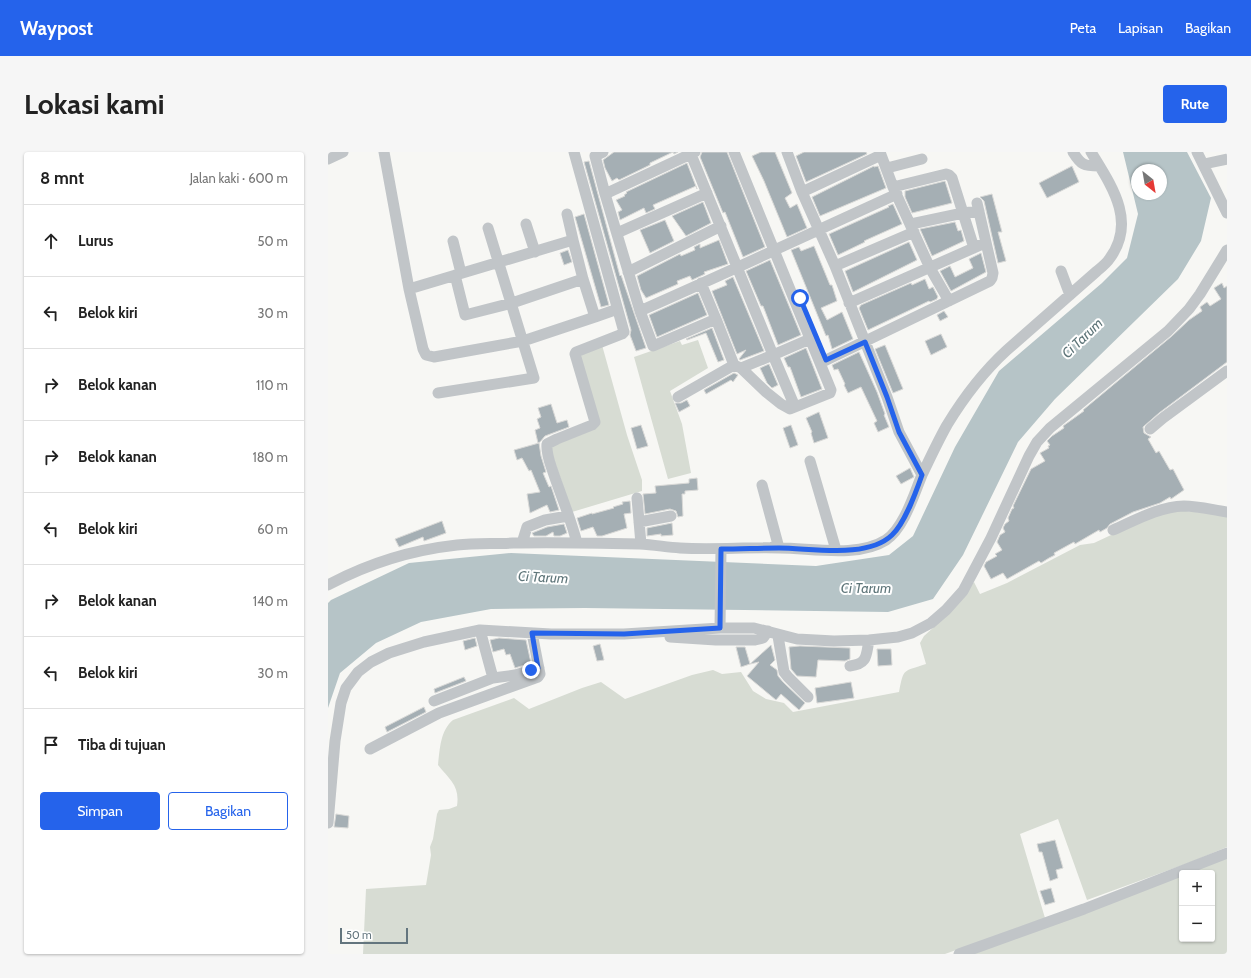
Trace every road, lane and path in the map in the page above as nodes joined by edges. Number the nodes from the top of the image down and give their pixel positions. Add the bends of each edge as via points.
1 (343, 152) edge
2 (384, 152) edge
3 (736, 152) edge
4 (1073, 152) edge
5 (1091, 152) edge
6 (1197, 152) edge
7 (692, 153) edge
8 (790, 153) edge
9 (599, 154) edge
10 (881, 154) edge
11 (576, 157) edge
12 (328, 159) edge
13 (922, 159) dead end
14 (1227, 159) edge
15 (1204, 164) junction
16 (1099, 166) junction
17 (887, 168) junction
18 (895, 191) junction
19 (802, 192) junction
20 (707, 193) junction
21 (605, 194) junction
22 (963, 213) junction
23 (1227, 213) edge
24 (567, 214) dead end
25 (526, 224) dead end
26 (721, 226) junction
27 (488, 228) dead end
28 (912, 228) junction
29 (818, 230) junction
30 (617, 233) junction
31 (573, 240) junction
32 (453, 241) dead end
33 (985, 244) junction
34 (974, 248) junction
35 (777, 249) junction
36 (1227, 250) edge
37 (535, 252) junction
38 (499, 262) junction
39 (835, 266) junction
40 (737, 267) junction
41 (930, 268) junction
42 (1060, 271) dead end
43 (628, 272) junction
44 (458, 274) junction
45 (583, 279) junction
46 (701, 283) junction
47 (409, 289) junction
48 (1070, 295) junction
49 (797, 299) junction
50 (949, 301) junction
51 (512, 303) junction
52 (849, 303) junction
53 (612, 311) dead end
54 (640, 311) junction
55 (595, 317) junction
56 (716, 319) junction
57 (810, 339) junction
58 (523, 341) junction
59 (865, 342) junction
60 (773, 355) junction
61 (823, 361) junction
62 (738, 366) junction
63 (1227, 371) edge
64 (836, 385) dead end
65 (438, 393) dead end
66 (678, 397) dead end
67 (795, 407) junction
68 (1150, 429) dead end
69 (810, 461) dead end
70 (922, 475) junction
71 (762, 485) dead end
72 (637, 498) dead end
73 (1227, 512) edge
74 (568, 516) junction
75 (671, 516) dead end
76 (639, 522) junction
77 (1113, 530) dead end
78 (522, 543) junction
79 (577, 543) junction
80 (641, 544) junction
81 (664, 546) junction
82 (779, 548) junction
83 (836, 550) junction
84 (721, 551) junction
85 (328, 585) edge
86 (720, 625) junction
87 (480, 630) junction
88 (768, 631) junction
89 (654, 632) junction
90 (532, 633) junction
91 (778, 636) junction
92 (869, 640) junction
93 (850, 666) dead end
94 (538, 668) junction
95 (492, 678) junction
96 (808, 697) dead end
97 (434, 701) dead end
98 (370, 749) dead end
99 (328, 823) edge
100 (1227, 853) edge
101 (959, 954) edge

1 - 12 street
2 - 47 street
3 - 35 street
4 - 16 street via 1083,164
5 - 16 street
6 - 15 street
7 - 20 street
7 - 21 street
8 - 19 street
9 - 11 street
9 - 21 street
10 - 17 street
10 - 19 street
11 - 74 street via 624,332 576,352 596,422 547,444 547,452
13 - 17 street
14 - 15 street
15 - 23 street
16 - 48 street via 1117,199 1122,216 1120,240 1109,259
17 - 18 street
18 - 22 street via 946,174 952,178
18 - 28 street
18 - 29 street
19 - 29 street
20 - 26 street
20 - 30 street
21 - 30 street
22 - 28 street
22 - 33 street via 978,207
22 - 34 street
24 - 31 street
25 - 37 street
26 - 40 street
26 - 43 street
27 - 38 street
28 - 39 street
28 - 41 street
29 - 35 street
29 - 39 street
30 - 43 street
31 - 37 street
31 - 45 street
32 - 44 street
33 - 34 street
33 - 50 street via 993,274 990,282
34 - 41 street
35 - 40 street
35 - 49 street
36 - 92 street via 1189,309 1168,331 1050,428 1037,442 964,591 931,623 912,633
37 - 38 street
38 - 44 street
38 - 51 street
39 - 52 street
40 - 46 street
40 - 60 street
41 - 50 street
41 - 52 street
42 - 48 street
43 - 54 street
44 - 47 street
44 - 51 street via 465,315
45 - 51 street
45 - 55 street
46 - 54 street
46 - 56 street
47 - 58 street via 426,355 434,357
48 - 70 street via 993,362 977,381 947,425
49 - 57 street
49 - 61 street
50 - 59 street
51 - 58 street
52 - 59 street
53 - 55 street
54 - 56 street via 653,346
55 - 58 street
56 - 62 street
57 - 60 street
57 - 61 street
58 - 65 street via 534,378
59 - 61 street
59 - 70 street via 899,432
60 - 62 street
60 - 67 street
61 - 64 street
61 - 67 street via 831,392
62 - 66 street
62 - 67 street via 781,404 790,409
63 - 68 street
69 - 83 street
70 - 83 street via 900,524 890,537 879,544 867,547
71 - 82 street
72 - 76 street
73 - 77 street via 1185,506 1165,508
74 - 78 street via 545,520 527,527
74 - 79 street
75 - 76 street
76 - 80 street
78 - 79 street
78 - 85 street via 458,545 421,551 365,568
79 - 80 street
80 - 81 street
81 - 82 street via 708,542
81 - 84 street
82 - 83 street
82 - 84 street
84 - 86 street
86 - 88 street
86 - 89 street
87 - 90 street
87 - 95 street
87 - 99 street via 389,652 358,672 346,688 341,703
88 - 89 street via 763,638 755,640 689,638
88 - 91 street
89 - 90 street
90 - 94 street
91 - 92 street via 809,640
91 - 96 street via 784,672
92 - 93 street via 866,658 862,663
94 - 95 street
94 - 98 street via 538,677 439,713
95 - 97 street
100 - 101 street

